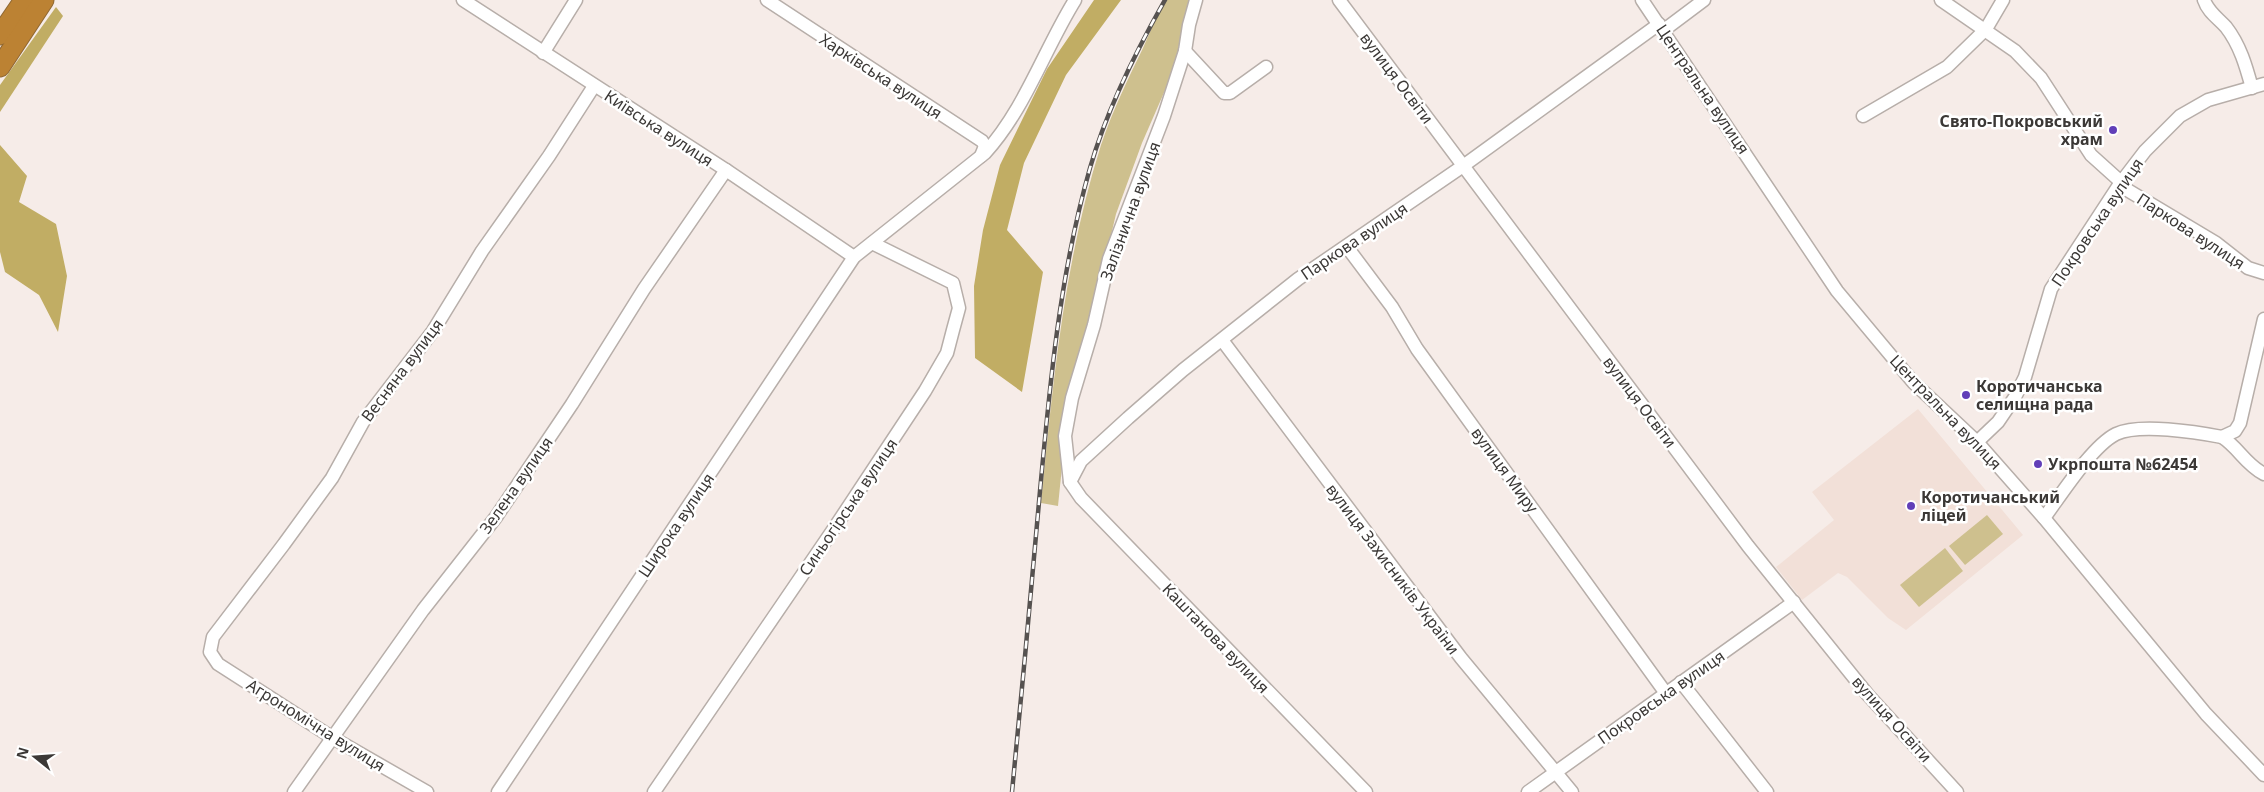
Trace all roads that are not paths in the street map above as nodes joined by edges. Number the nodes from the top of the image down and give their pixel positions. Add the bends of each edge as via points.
1 (24, 0) edge
2 (44, 0) edge
3 (463, 0) edge
4 (576, 0) edge
5 (767, 0) edge
6 (1075, 0) edge
7 (1196, 0) edge
8 (1339, 0) edge
9 (1642, 0) edge
10 (1704, 0) edge
11 (1941, 0) edge
12 (2002, 0) edge
13 (2204, 0) edge
14 (1662, 27) junction
15 (1986, 29) junction
16 (0, 35) edge
17 (1185, 51) junction
18 (543, 52) junction
19 (0, 67) edge
20 (1266, 67) dead end
21 (594, 86) junction
22 (2260, 88) edge
23 (1863, 116) dead end
24 (980, 156) junction
25 (1463, 166) junction
26 (726, 170) junction
27 (2120, 183) junction
28 (872, 243) junction
29 (1347, 247) junction
30 (854, 257) junction
31 (2264, 273) edge
32 (2264, 319) edge
33 (1222, 340) junction
34 (2222, 437) junction
35 (1977, 442) junction
36 (2264, 474) edge
37 (1070, 482) junction
38 (2044, 518) junction
39 (1794, 602) junction
40 (210, 652) joint
41 (1681, 682) junction
42 (1665, 692) junction
43 (333, 738) junction
44 (1556, 772) junction
45 (2264, 775) edge
46 (294, 792) edge
47 (427, 792) edge
48 (498, 792) edge
49 (654, 792) edge
50 (1366, 792) edge
51 (1528, 792) edge
52 (1572, 792) edge
53 (1767, 792) edge
54 (1957, 792) edge

1 - 16 highway
2 - 19 highway
3 - 18 street, Київська вулиця
4 - 18 street
5 - 24 street, Харківська вулиця via 982,141 985,146
6 - 24 street, Широка вулиця via 1014,117
7 - 17 street, Залізнична вулиця via 1188,25
8 - 25 street, вулиця Освіти
9 - 14 street, Центральна вулиця
10 - 14 street, Паркова вулиця
11 - 15 street, Паркова вулиця
12 - 15 street
13 - 22 street via 2212,14 2225,26
14 - 25 street, Паркова вулиця
14 - 35 street, Центральна вулиця via 1837,291 1913,382
15 - 23 street via 1939,73
15 - 27 street, Паркова вулиця via 2015,50 2041,78 2091,155
17 - 20 street via 1221,91 1228,94
17 - 37 street, Залізнична вулиця via 1164,116 1109,259 1065,436
18 - 21 street, Київська вулиця
21 - 26 street, Київська вулиця
21 - 40 street, Весняна вулиця via 482,251 433,331 363,422 332,478 213,637
22 - 27 street, Покровська вулиця via 2208,100 2180,116 2145,151
24 - 28 street, Широка вулиця
25 - 29 street, Паркова вулиця
25 - 39 street, вулиця Освіти via 1748,546
26 - 30 street, Київська вулиця
26 - 43 street, Зелена вулиця via 496,517 423,610
27 - 31 street, Паркова вулиця via 2216,243 2248,268
27 - 35 street, Покровська вулиця via 2051,289 2027,370 2014,397 1998,422
28 - 30 street, Широка вулиця
28 - 49 street, Синьогірська вулиця via 953,283 959,308 947,353 838,522
29 - 33 street, Паркова вулиця via 1298,279
29 - 42 street, вулиця Миру
30 - 48 street, Широка вулиця
32 - 34 street via 2240,423 2235,431
33 - 37 street, Паркова вулиця via 1176,376 1081,461
33 - 44 street, вулиця Захисників України via 1461,658
34 - 36 street via 2233,444 2246,462
34 - 38 street via 2144,428 2118,433 2103,443
35 - 38 street, Центральна вулиця
37 - 50 street, Каштанова вулиця via 1080,498
38 - 45 street, Центральна вулиця via 2206,714
39 - 41 street, Покровська вулиця
39 - 54 street, вулиця Освіти via 1868,695
40 - 43 street, Агрономічна вулиця via 218,664
41 - 42 street, Покровська вулиця
41 - 53 street
42 - 44 street, Покровська вулиця
43 - 46 street, Зелена вулиця
43 - 47 street, Агрономічна вулиця
44 - 51 street, Покровська вулиця
44 - 52 street, вулиця Захисників України

